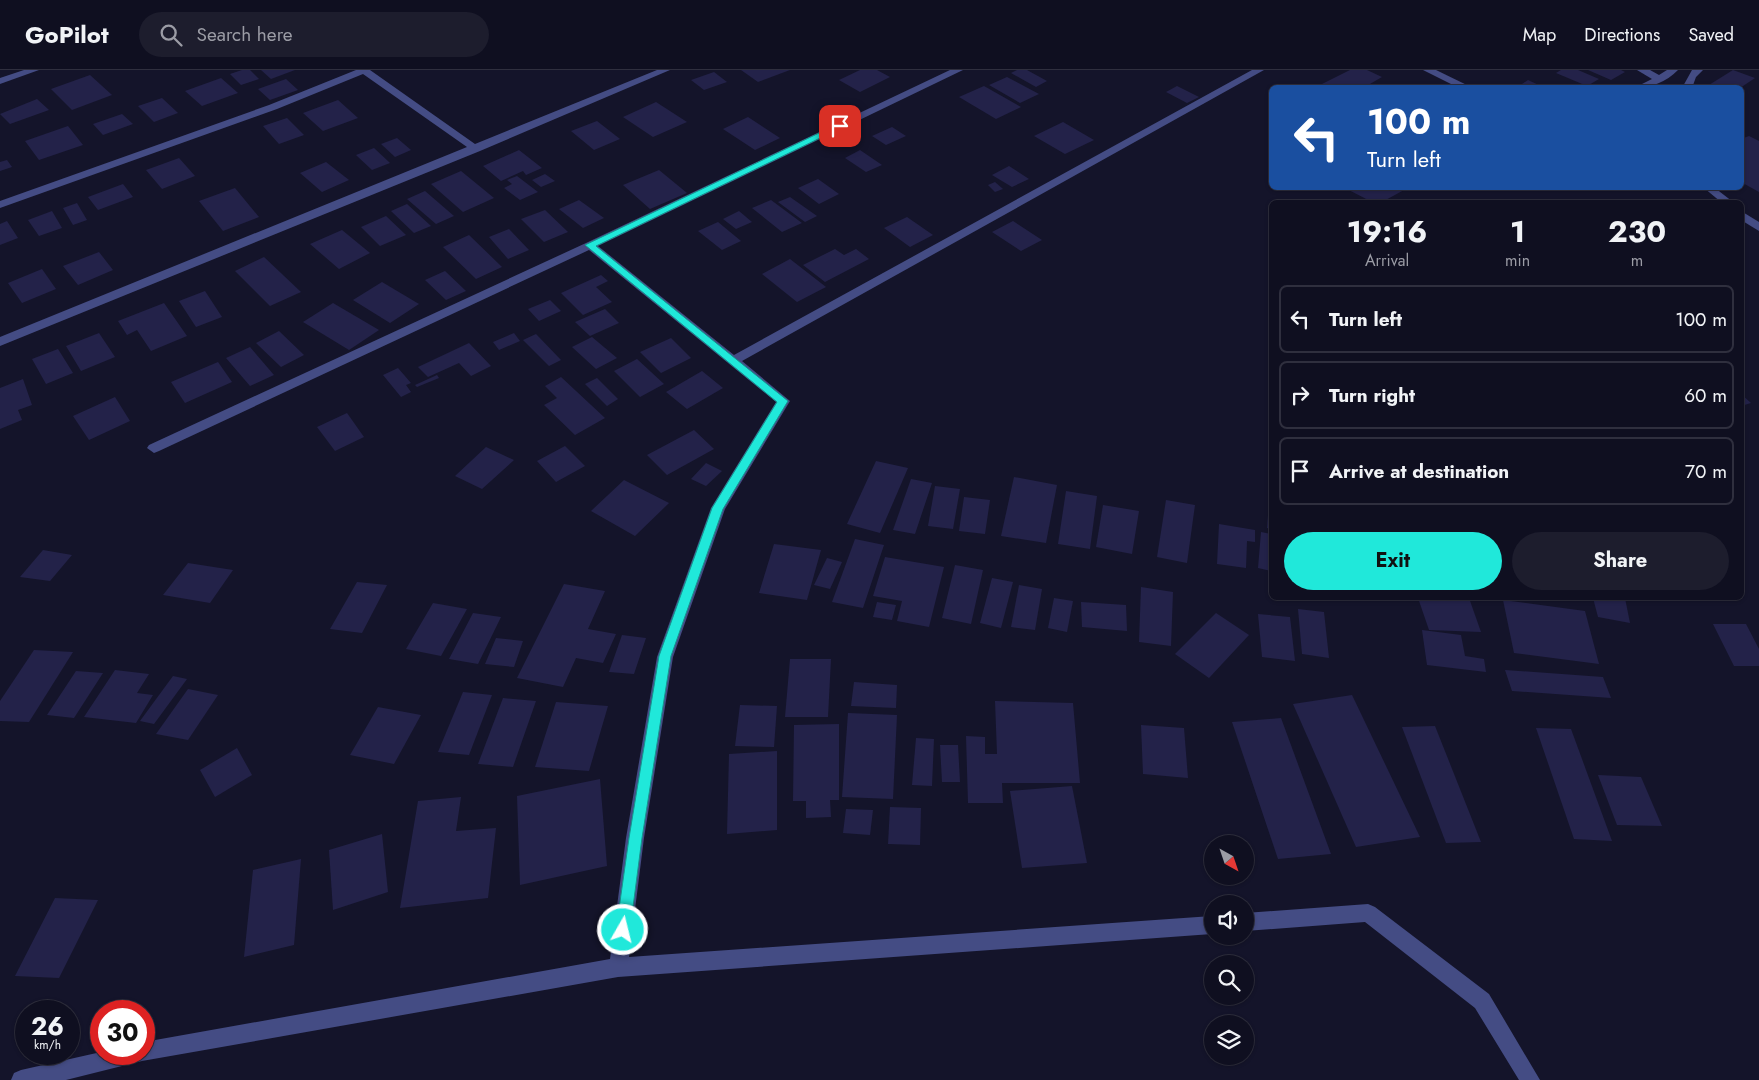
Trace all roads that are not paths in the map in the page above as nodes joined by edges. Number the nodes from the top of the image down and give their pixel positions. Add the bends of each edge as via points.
1 (34, 70) edge
2 (364, 70) edge
3 (665, 70) edge
4 (958, 70) edge
5 (1259, 70) edge
6 (1428, 70) edge
7 (1642, 70) edge
8 (1673, 70) edge
9 (1698, 70) edge
10 (1660, 79) junction
11 (0, 81) edge
12 (1461, 85) edge
13 (1646, 85) edge
14 (1688, 85) edge
15 (476, 149) junction
16 (1712, 190) edge
17 (1724, 200) edge
18 (0, 205) edge
19 (1744, 216) edge
20 (1759, 228) edge
21 (590, 245) junction
22 (0, 342) edge
23 (732, 361) junction
24 (154, 448) dead end
25 (1254, 921) edge
26 (1204, 925) edge
27 (618, 967) junction
28 (155, 1050) edge
29 (90, 1064) edge
30 (21, 1080) edge
31 (1530, 1080) edge

1 - 11 street
2 - 15 street
2 - 18 street via 273,107
3 - 15 street
4 - 21 street
5 - 23 street
6 - 12 street
7 - 10 street
8 - 10 street
9 - 14 street
10 - 13 street
15 - 22 street
16 - 17 street
19 - 20 street
21 - 23 street
21 - 24 street
23 - 27 street via 783,401 718,508 665,656
25 - 31 street via 1368,913 1482,1001
26 - 27 street
27 - 28 street
29 - 30 street

